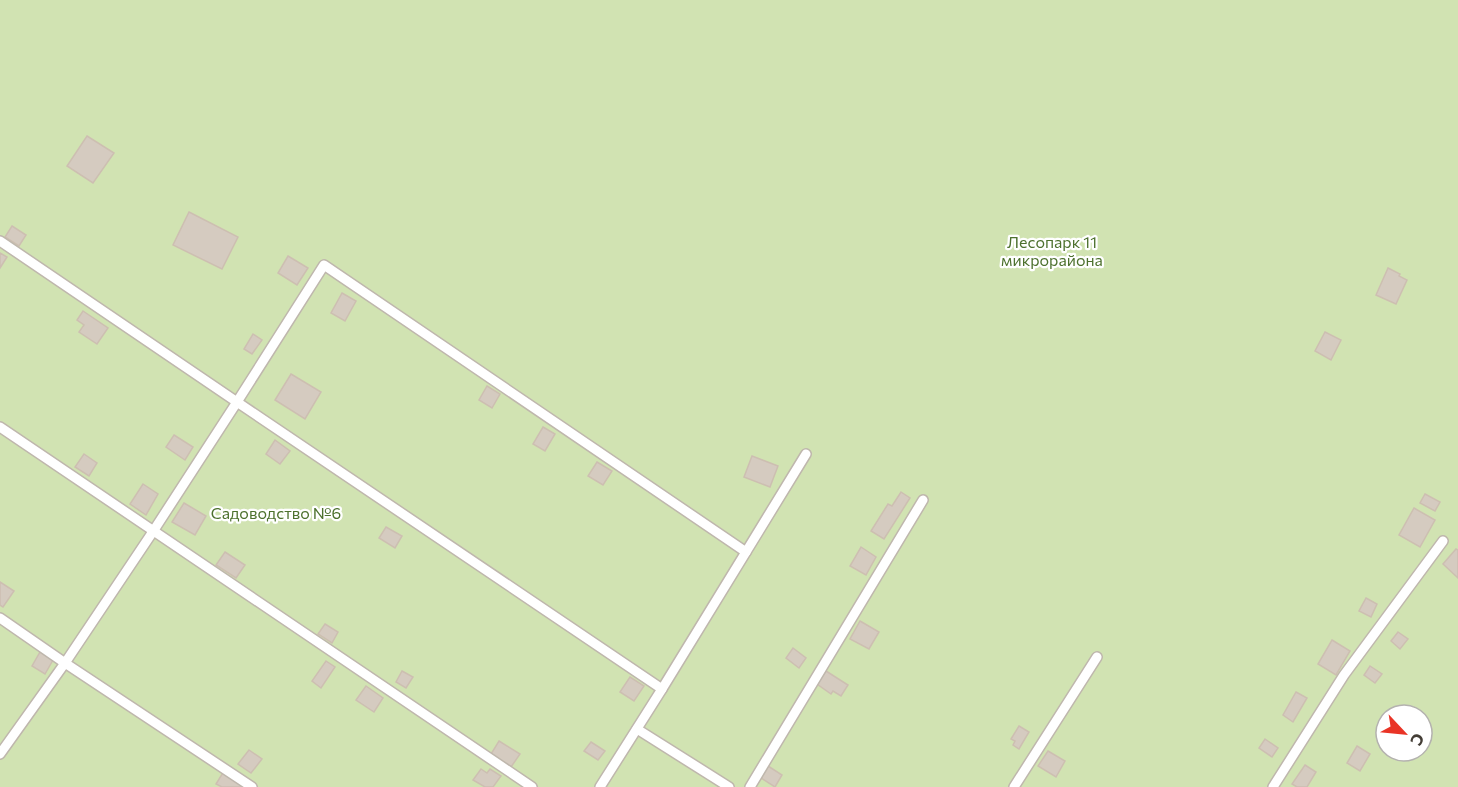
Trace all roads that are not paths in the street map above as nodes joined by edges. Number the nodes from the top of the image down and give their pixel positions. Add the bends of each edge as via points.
1 (0, 241) edge
2 (237, 402) junction
3 (0, 427) edge
4 (806, 454) dead end
5 (923, 500) dead end
6 (154, 530) junction
7 (1443, 542) dead end
8 (746, 552) junction
9 (0, 618) edge
10 (1097, 657) dead end
11 (65, 663) junction
12 (662, 689) junction
13 (637, 729) junction
14 (0, 754) edge
15 (252, 787) edge
16 (532, 787) edge
17 (600, 787) edge
18 (729, 787) edge
19 (750, 787) edge
20 (1014, 787) edge
21 (1273, 787) edge

1 - 2 lane
2 - 6 lane
2 - 8 lane via 324,265
2 - 12 lane
3 - 6 lane
4 - 8 lane
5 - 19 lane
6 - 11 lane
6 - 16 lane
7 - 21 lane via 1344,675
8 - 12 lane
9 - 11 lane
10 - 20 lane
11 - 14 lane
11 - 15 lane
12 - 13 lane
13 - 17 lane
13 - 18 lane

